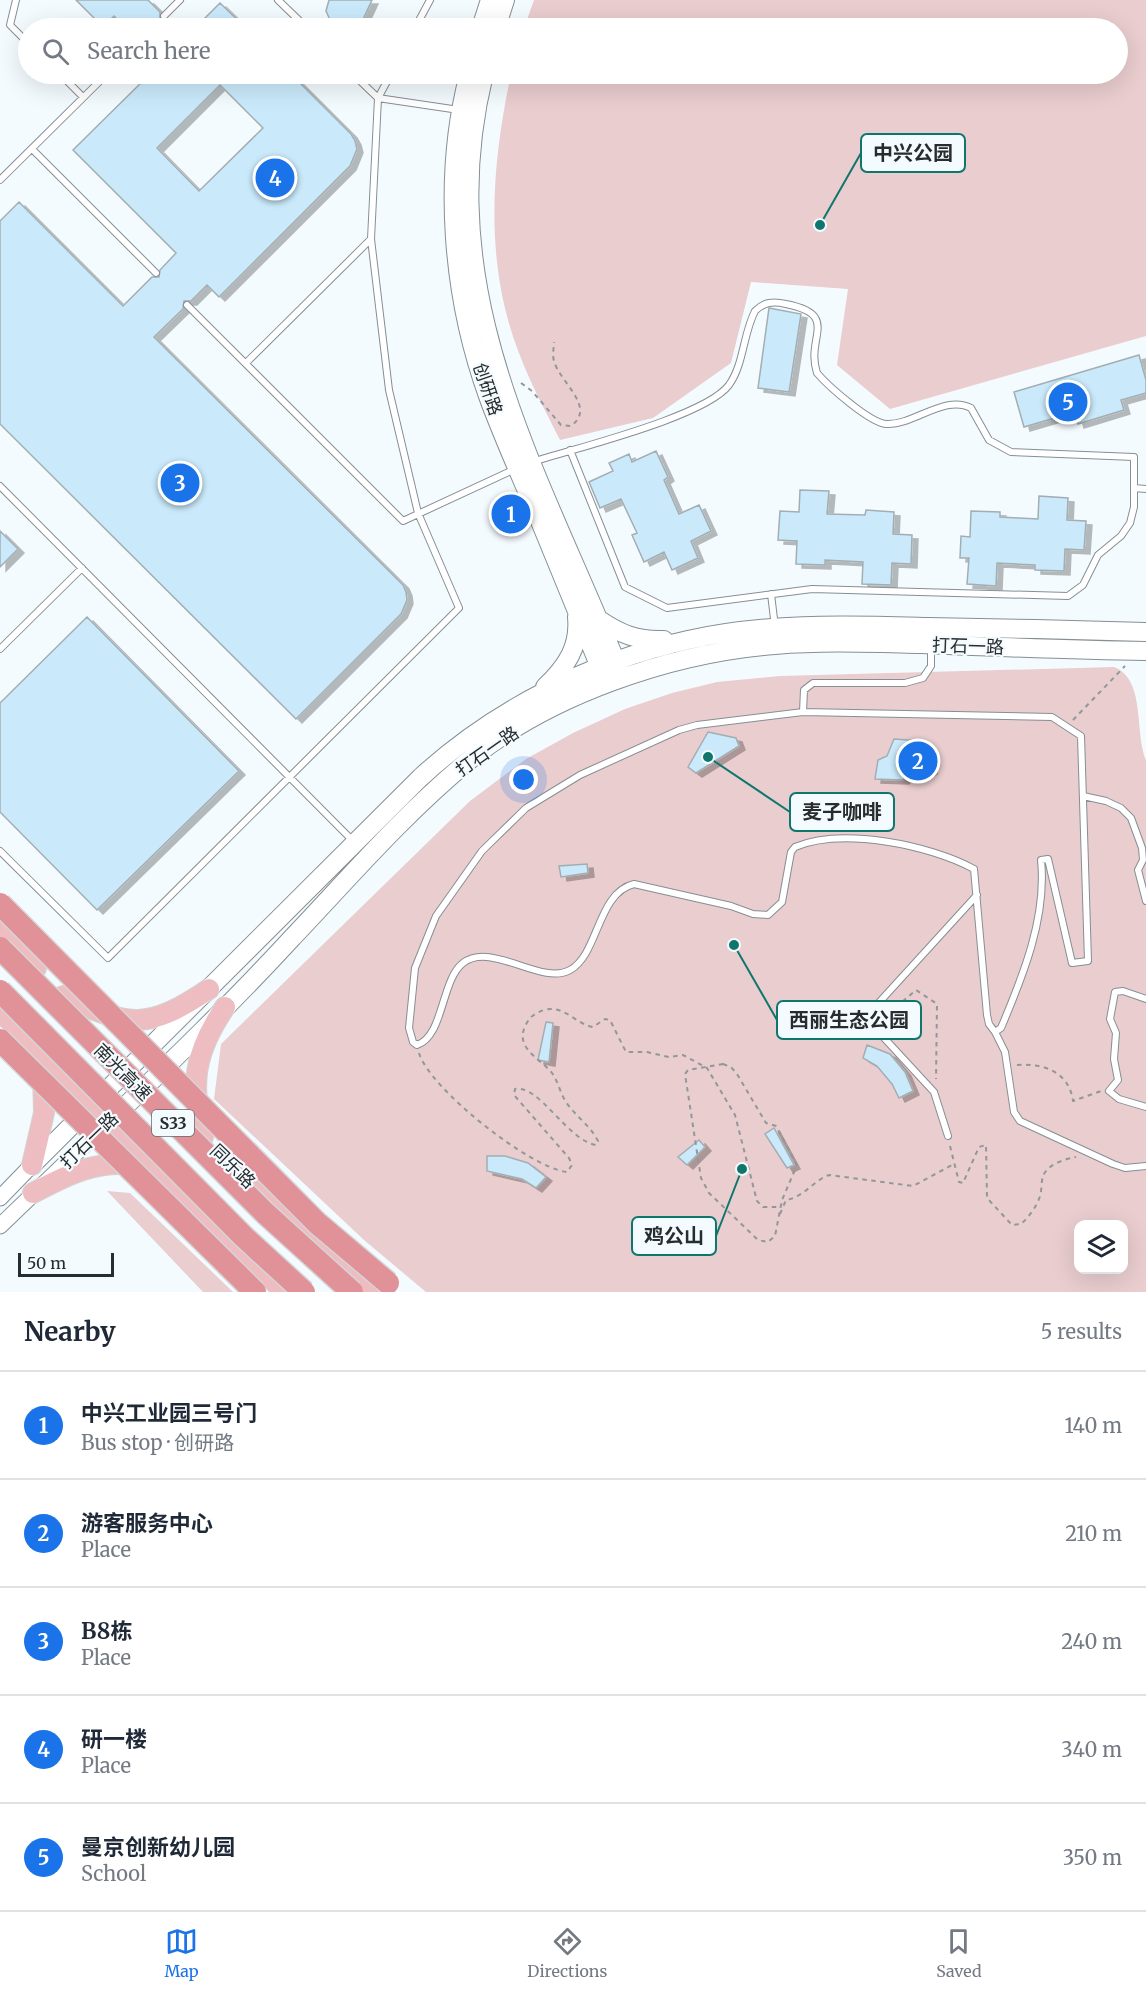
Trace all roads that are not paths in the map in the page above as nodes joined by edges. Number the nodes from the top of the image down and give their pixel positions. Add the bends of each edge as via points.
1 (16, 0) edge
2 (180, 0) edge
3 (278, 0) edge
4 (430, 0) edge
5 (490, 0) edge
6 (506, 0) edge
7 (164, 16) dead end
8 (297, 18) edge
9 (420, 18) edge
10 (484, 18) edge
11 (500, 18) edge
12 (18, 33) edge
13 (70, 84) edge
14 (97, 84) edge
15 (363, 84) edge
16 (386, 84) edge
17 (469, 84) edge
18 (480, 84) edge
19 (83, 97) junction
20 (378, 98) junction
21 (469, 112) junction
22 (32, 149) junction
23 (0, 180) edge
24 (371, 239) junction
25 (156, 273) dead end
26 (187, 305) dead end
27 (246, 363) junction
28 (570, 450) junction
29 (525, 465) junction
30 (0, 486) edge
31 (1134, 488) junction
32 (1146, 489) edge
33 (418, 513) junction
34 (82, 568) junction
35 (771, 594) junction
36 (576, 607) junction
37 (598, 619) junction
38 (775, 628) junction
39 (1146, 632) edge
40 (690, 639) junction
41 (931, 645) junction
42 (0, 649) edge
43 (1143, 651) edge
44 (608, 665) junction
45 (615, 682) junction
46 (535, 697) junction
47 (803, 712) junction
48 (290, 776) junction
49 (1083, 796) junction
50 (353, 842) junction
51 (0, 851) edge
52 (977, 895) junction
53 (1146, 902) edge
54 (0, 903) edge
55 (0, 932) edge
56 (0, 948) edge
57 (208, 989) junction
58 (0, 991) edge
59 (63, 996) junction
60 (1146, 999) edge
61 (225, 1007) junction
62 (0, 1011) edge
63 (995, 1032) junction
64 (27, 1038) junction
65 (0, 1040) edge
66 (131, 1065) junction
67 (149, 1083) junction
68 (92, 1104) junction
69 (1146, 1107) edge
70 (109, 1121) junction
71 (948, 1136) road end
72 (203, 1137) junction
73 (32, 1166) junction
74 (1146, 1166) edge
75 (168, 1179) junction
76 (33, 1193) junction
77 (0, 1197) edge
78 (0, 1226) edge
79 (379, 1287) edge
80 (255, 1292) edge
81 (285, 1292) edge
82 (304, 1292) edge
83 (352, 1292) edge

1 - 12 lane via 10,25
2 - 7 lane
3 - 8 lane
4 - 9 lane
5 - 10 main road
6 - 11 main road
13 - 19 lane
14 - 19 lane
15 - 20 lane
16 - 20 lane
17 - 21 main road, 创研路
18 - 21 main road, 创研路
19 - 22 lane
20 - 21 lane
20 - 24 lane
21 - 29 main road, 创研路 via 455,201 465,313 488,395
22 - 23 lane
22 - 25 lane
24 - 27 lane
24 - 33 lane via 389,390
26 - 27 lane
27 - 33 lane via 403,520
28 - 29 lane
28 - 31 lane via 656,424 713,399 735,373 755,311 761,305 778,302 811,311 819,328 814,364 817,373 875,421 893,424 950,405 965,405 976,414 989,440 1011,452 1134,457
28 - 35 lane via 625,587 667,608
29 - 33 lane
29 - 36 main road, 创研路
29 - 37 main road, 创研路
30 - 34 lane
31 - 32 lane
31 - 35 lane via 1133,515 1126,530 1098,555 1083,585 1068,596 812,589
33 - 48 lane via 459,608
34 - 42 lane
34 - 48 lane
35 - 38 lane
36 - 44 main road, 创研路
36 - 46 main road via 578,628 574,648 561,672
37 - 40 main road via 635,639
37 - 44 main road, 创研路
38 - 39 main road, 打石一路 via 857,625
38 - 40 main road, 打石一路
40 - 44 main road, 打石一路
41 - 43 main road, 打石一路
41 - 45 main road, 打石一路 via 776,645 696,657
41 - 47 lane via 931,666 923,678 905,683 813,683 804,690
44 - 45 main road, 创研路
44 - 46 main road, 打石一路
45 - 61 main road, 打石一路 via 532,720 466,763 356,868
46 - 50 main road, 打石一路 via 463,740
47 - 49 lane via 1052,717 1081,736
47 - 52 lane via 679,730 580,775 526,808 471,864 432,925 415,968 410,1037 417,1045 424,1042 458,968 471,959 489,958 542,971 566,972 581,959 613,900 634,884 768,915 782,902 791,852 802,843 845,840 882,842 955,859 974,869
48 - 50 lane
48 - 51 lane via 108,958
49 - 53 lane via 1106,801 1131,818 1142,848 1143,860 1138,870
49 - 63 lane via 1088,961 1072,963 1048,859 1041,860 1040,910 1022,976 1001,1028
50 - 57 main road, 打石一路
52 - 63 lane via 987,1015
52 - 71 lane via 874,1008 874,1027 934,1092
54 - 79 highway, bridge
55 - 59 main road, 同乐路
56 - 83 highway, 南光高速 / S33, bridge via 265,1213
57 - 59 main road via 167,1015 133,1021 98,1012
57 - 66 main road, 打石一路
58 - 82 highway, 南光高速 / S33, bridge via 244,1237
59 - 66 main road, 同乐路
60 - 69 lane via 1118,990 1113,998 1110,1019 1116,1034 1114,1059 1118,1080 1109,1091 1119,1099
61 - 67 main road, 打石一路
61 - 72 main road via 204,1041 197,1069 195,1094
62 - 64 main road
63 - 74 lane via 1005,1052 1016,1116 1088,1155 1125,1168
64 - 68 main road
64 - 73 main road via 43,1071 45,1095
65 - 80 highway, bridge
66 - 67 main road, 同乐路
66 - 68 main road, 打石一路
67 - 70 main road, 打石一路
67 - 72 main road, 同乐路
68 - 70 main road
68 - 73 main road, 打石一路
70 - 75 main road
70 - 76 street, 打石一路
72 - 79 main road, 同乐路 via 317,1245
73 - 77 street, 打石一路
75 - 76 main road via 134,1165 100,1164 76,1170
75 - 81 main road
76 - 78 street, 打石一路

